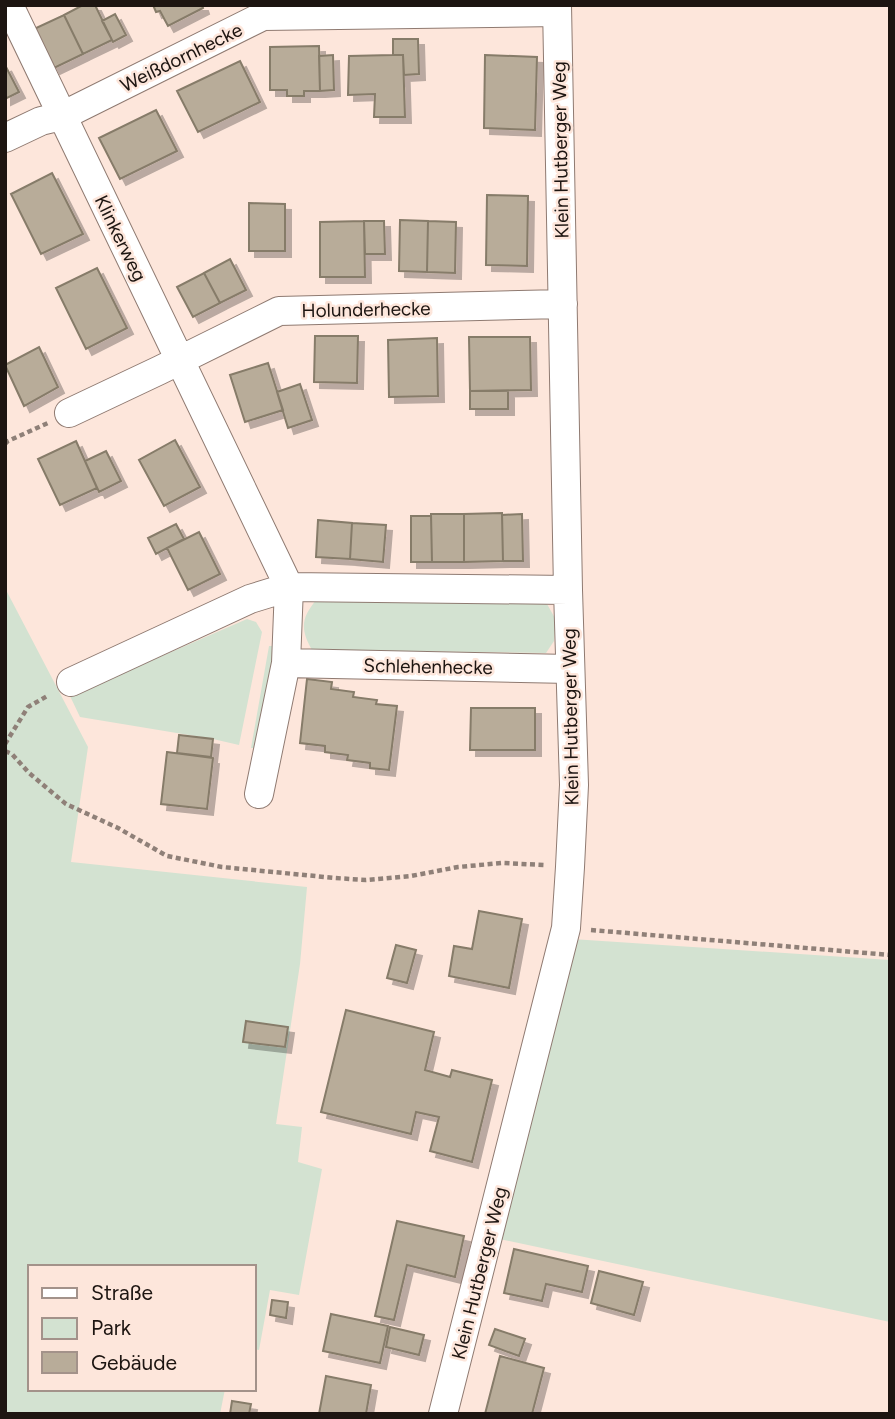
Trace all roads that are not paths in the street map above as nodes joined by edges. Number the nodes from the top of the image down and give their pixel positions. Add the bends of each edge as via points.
1 (9, 5) edge
2 (556, 8) edge
3 (62, 116) junction
4 (5, 138) edge
5 (563, 304) junction
6 (180, 360) junction
7 (69, 413) road end
8 (289, 587) junction
9 (568, 590) junction
10 (286, 663) junction
11 (570, 669) junction
12 (71, 682) road end
13 (259, 794) dead end
14 (443, 1414) edge

1 - 3 street, Klinkerweg
2 - 3 street, Weißdornhecke via 263,16
2 - 5 street, Klein Hutberger Weg
3 - 4 street
3 - 6 street, Klinkerweg
5 - 6 street, Holunderhecke via 279,311
5 - 9 street, Klein Hutberger Weg
6 - 7 street
6 - 8 street, Klinkerweg
8 - 9 street
8 - 10 street, Klinkerweg
8 - 12 street via 250,599
9 - 11 street, Klein Hutberger Weg
10 - 11 street, Schlehenhecke
10 - 13 street, Klinkerweg
11 - 14 street, Klein Hutberger Weg via 573,785 566,928

